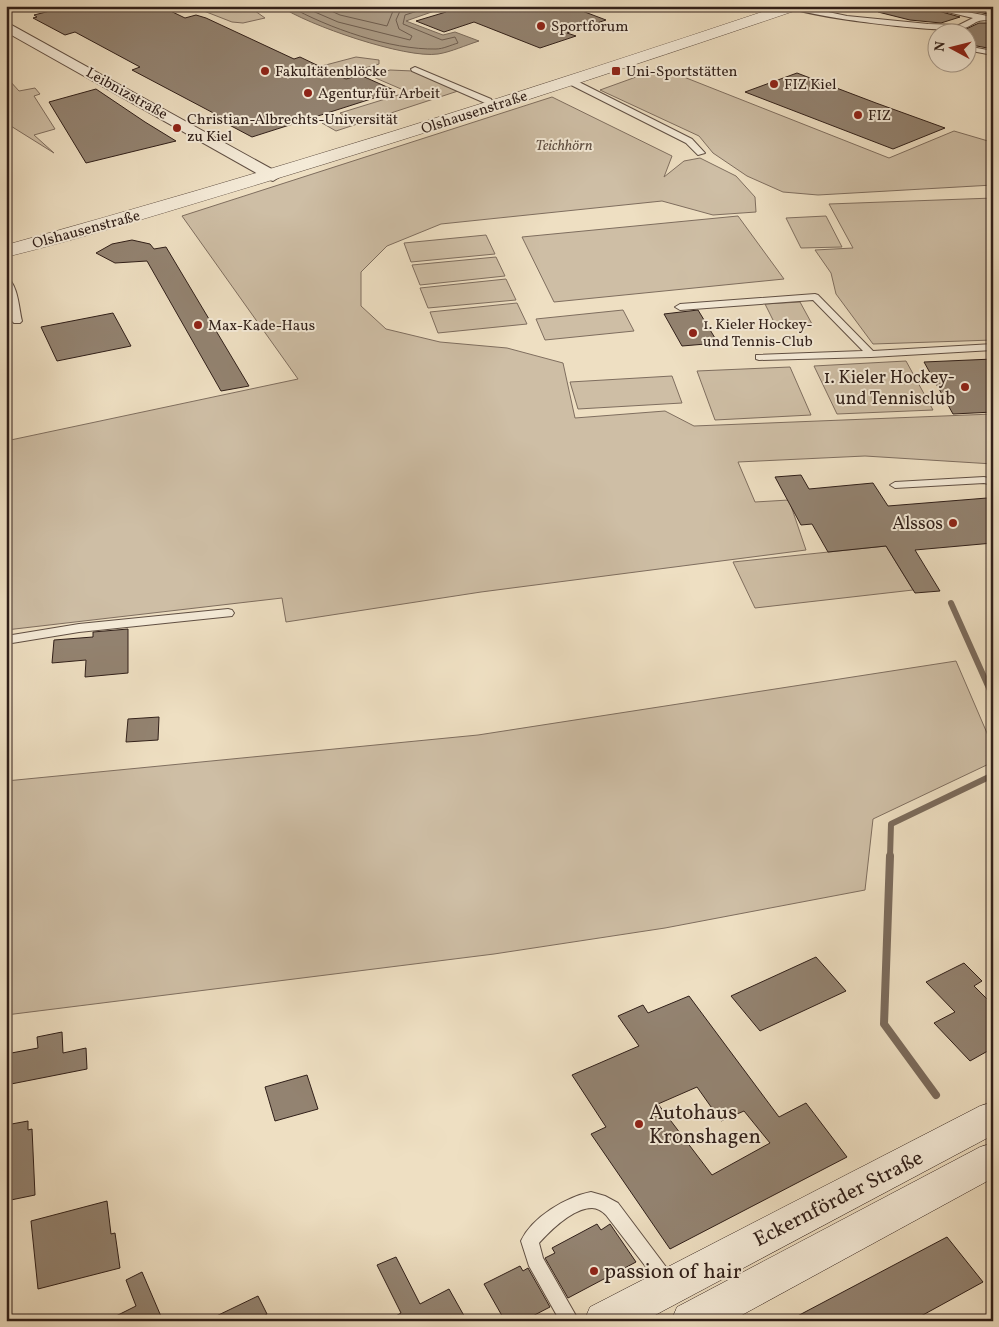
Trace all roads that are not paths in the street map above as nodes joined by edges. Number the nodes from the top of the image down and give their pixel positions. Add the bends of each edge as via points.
1 (772, 6) edge
2 (924, 6) edge
3 (792, 7) edge
4 (979, 17) junction
5 (993, 20) edge
6 (970, 22) edge
7 (6, 26) edge
8 (926, 26) edge
9 (976, 49) edge
10 (993, 52) edge
11 (415, 69) dead end
12 (570, 81) junction
13 (488, 100) junction
14 (701, 153) dead end
15 (269, 173) junction
16 (6, 242) edge
17 (6, 251) edge
18 (6, 280) edge
19 (680, 307) dead end
20 (17, 321) dead end
21 (993, 347) edge
22 (871, 354) junction
23 (759, 357) dead end
24 (993, 482) edge
25 (896, 485) dead end
26 (228, 613) dead end
27 (6, 640) edge
28 (993, 1117) edge
29 (993, 1159) edge
30 (670, 1285) junction
31 (570, 1321) edge
32 (604, 1321) edge
33 (691, 1321) edge

1 - 13 street, Olshausenstraße
2 - 4 lane
3 - 8 lane via 840,17
3 - 12 street, Olshausenstraße
4 - 5 lane
4 - 6 lane
7 - 15 street, Leibnizstraße
9 - 10 lane
11 - 13 lane
12 - 14 lane via 689,141
12 - 15 street, Olshausenstraße
13 - 15 street, Olshausenstraße
15 - 16 street, Olshausenstraße
15 - 17 street, Olshausenstraße
18 - 20 lane via 12,292
19 - 22 lane via 815,297
21 - 22 lane
22 - 23 lane
24 - 25 lane
26 - 27 lane via 79,628
28 - 30 street, Eckernförder Straße
29 - 33 street, Eckernförder Straße
30 - 31 lane via 612,1209 602,1202 582,1201 538,1230 530,1241 534,1260
30 - 32 street, Eckernförder Straße

